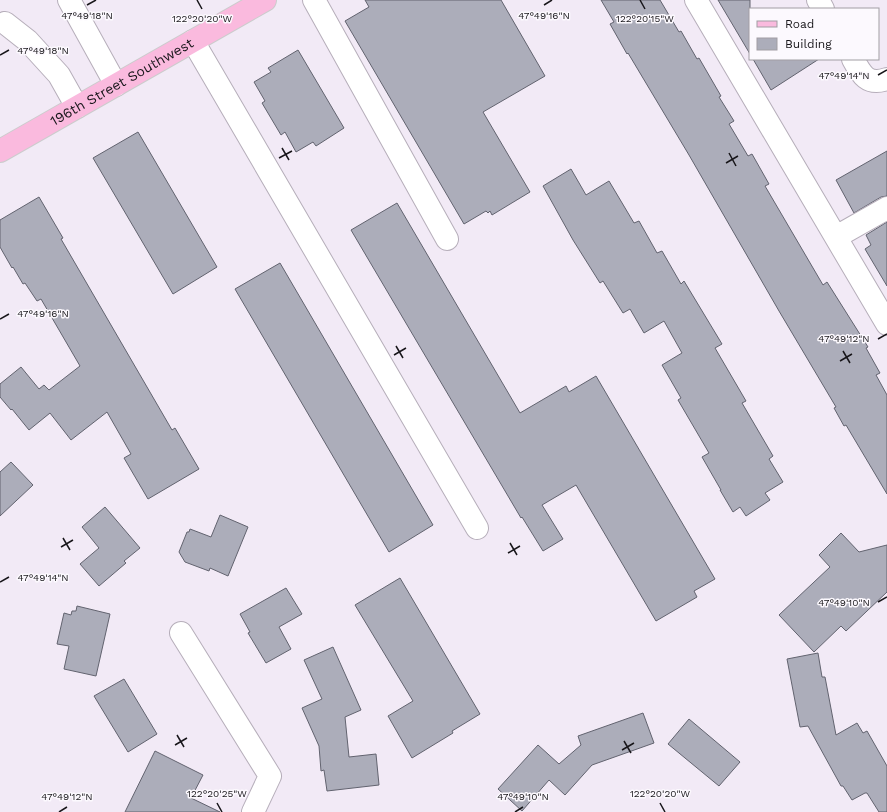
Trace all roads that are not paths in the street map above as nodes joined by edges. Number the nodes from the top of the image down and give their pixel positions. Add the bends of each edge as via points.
1 (69, 0) edge
2 (263, 0) edge
3 (314, 0) edge
4 (696, 0) edge
5 (5, 23) dead end
6 (193, 41) junction
7 (854, 60) edge
8 (887, 79) edge
9 (116, 85) junction
10 (77, 107) junction
11 (0, 151) edge
12 (887, 208) edge
13 (836, 237) junction
14 (447, 239) dead end
15 (887, 324) edge
16 (477, 528) dead end
17 (181, 633) dead end
18 (253, 812) edge

1 - 9 street
2 - 6 main road, 196th Street Southwest
3 - 14 street
4 - 13 street
5 - 10 street via 28,41 59,75
6 - 9 main road, 196th Street Southwest
6 - 16 street
7 - 8 street via 862,74 871,81
9 - 10 main road, 196th Street Southwest
10 - 11 main road, 196th Street Southwest
12 - 13 street
13 - 15 street
17 - 18 street via 270,776

